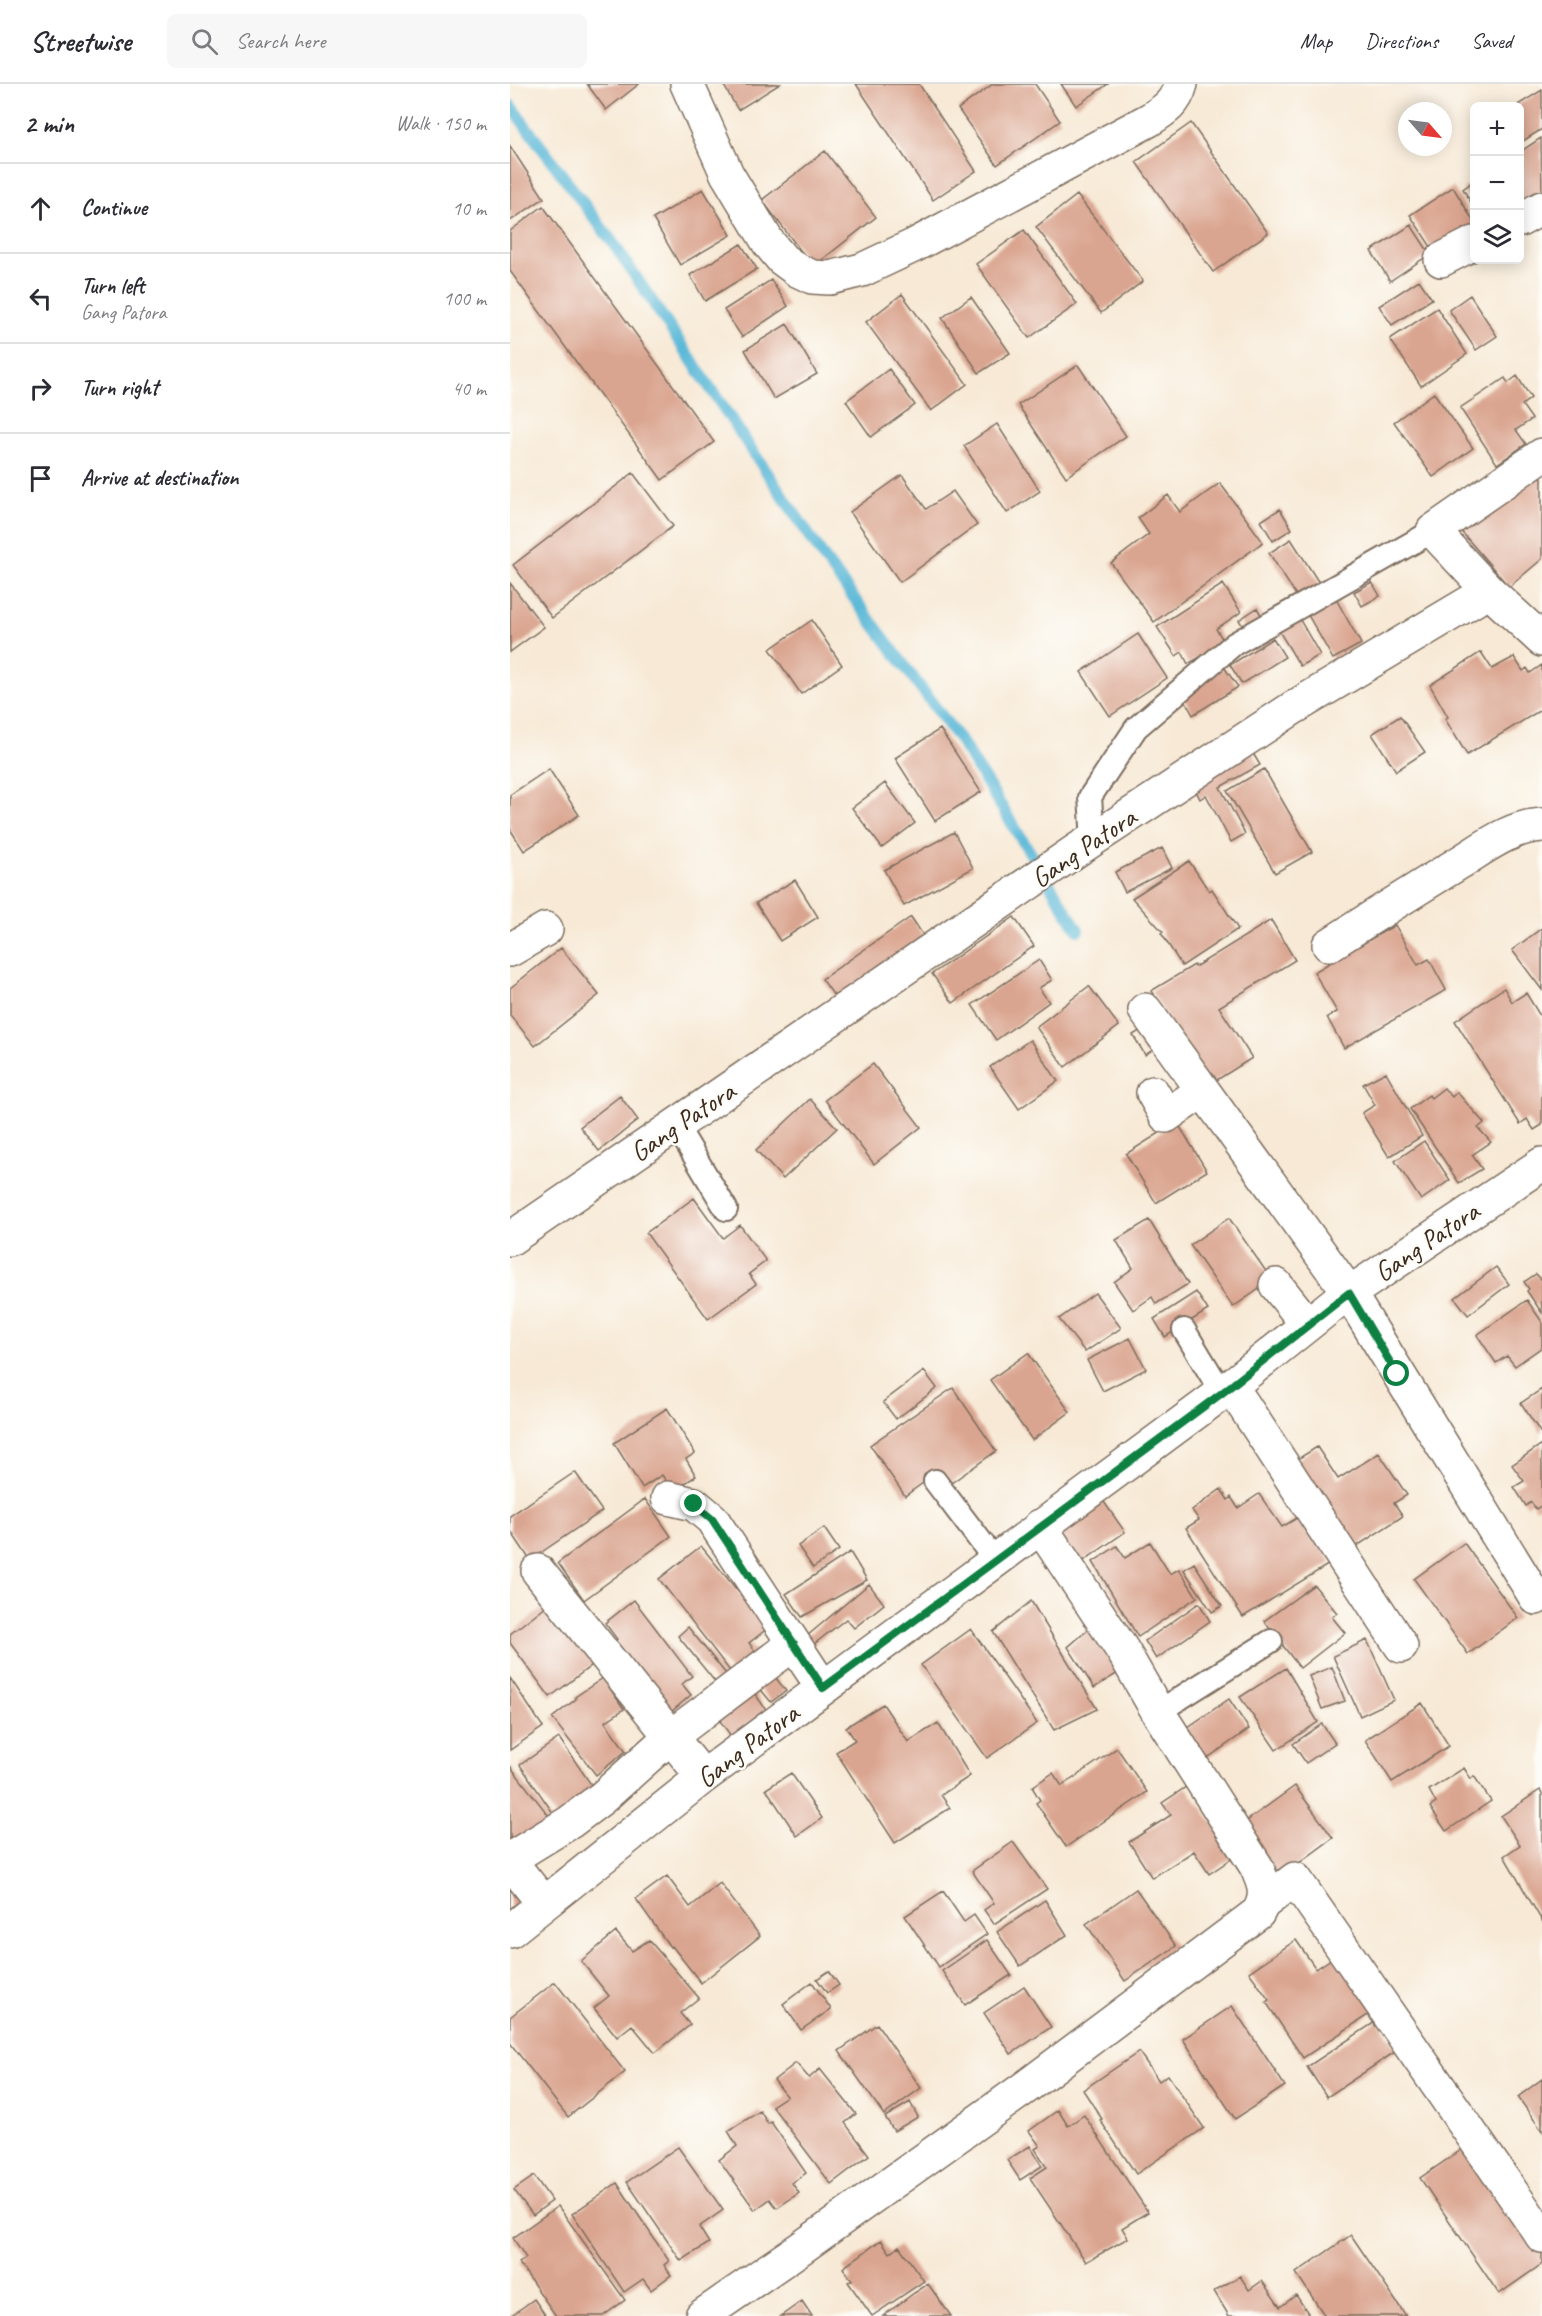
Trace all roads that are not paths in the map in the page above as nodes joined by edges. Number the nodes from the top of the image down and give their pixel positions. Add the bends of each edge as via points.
1 (687, 84) edge
2 (1181, 84) edge
3 (1542, 208) edge
4 (1524, 218) edge
5 (1470, 245) edge
6 (1441, 260) dead end
7 (1542, 455) edge
8 (1433, 531) junction
9 (1489, 591) junction
10 (1542, 640) edge
11 (1542, 825) edge
12 (1093, 840) junction
13 (546, 929) dead end
14 (1329, 945) dead end
15 (510, 950) edge
16 (1145, 1010) dead end
17 (1202, 1091) junction
18 (1152, 1093) dead end
19 (676, 1125) junction
20 (1542, 1164) edge
21 (726, 1209) dead end
22 (510, 1239) edge
23 (1276, 1285) dead end
24 (1342, 1298) junction
25 (1307, 1324) junction
26 (1184, 1330) dead end
27 (1227, 1390) junction
28 (935, 1481) dead end
29 (668, 1498) dead end
30 (1040, 1526) junction
31 (995, 1560) junction
32 (538, 1571) dead end
33 (1536, 1598) dead end
34 (1271, 1641) dead end
35 (793, 1644) junction
36 (1401, 1646) dead end
37 (823, 1688) junction
38 (1158, 1712) junction
39 (670, 1737) junction
40 (703, 1778) junction
41 (510, 1860) edge
42 (1265, 1902) junction
43 (544, 1904) junction
44 (510, 1931) edge
45 (1542, 2236) edge
46 (702, 2316) edge

1 - 2 street via 727,174 768,243 797,270 812,277 830,278 862,270 913,246 1149,120 1169,107
3 - 4 street
5 - 6 street
7 - 8 street
8 - 9 street
8 - 12 lane via 1234,644 1136,728 1090,797
9 - 10 street
9 - 12 street, Gang Patora via 1293,708
11 - 14 street via 1528,826 1498,838
12 - 19 street, Gang Patora
13 - 15 street
16 - 17 street
17 - 18 street via 1166,1116
17 - 24 street
19 - 21 lane
19 - 22 street, Gang Patora
20 - 24 street, Gang Patora
23 - 25 street
24 - 25 street, Gang Patora
24 - 33 street
25 - 27 street, Gang Patora
26 - 27 lane
27 - 30 street, Gang Patora
27 - 36 street
28 - 31 lane
29 - 35 street via 694,1504 712,1519
30 - 31 street, Gang Patora
30 - 38 street via 1123,1651
31 - 37 street, Gang Patora
32 - 39 street
34 - 38 lane
35 - 37 street
35 - 39 street
37 - 40 street, Gang Patora
38 - 42 street via 1256,1866 1266,1888
39 - 40 street
39 - 41 street via 602,1798
40 - 43 street, Gang Patora
41 - 43 street
42 - 45 street via 1295,1879
42 - 46 street via 1258,1913 1060,2063
43 - 44 street, Gang Patora

